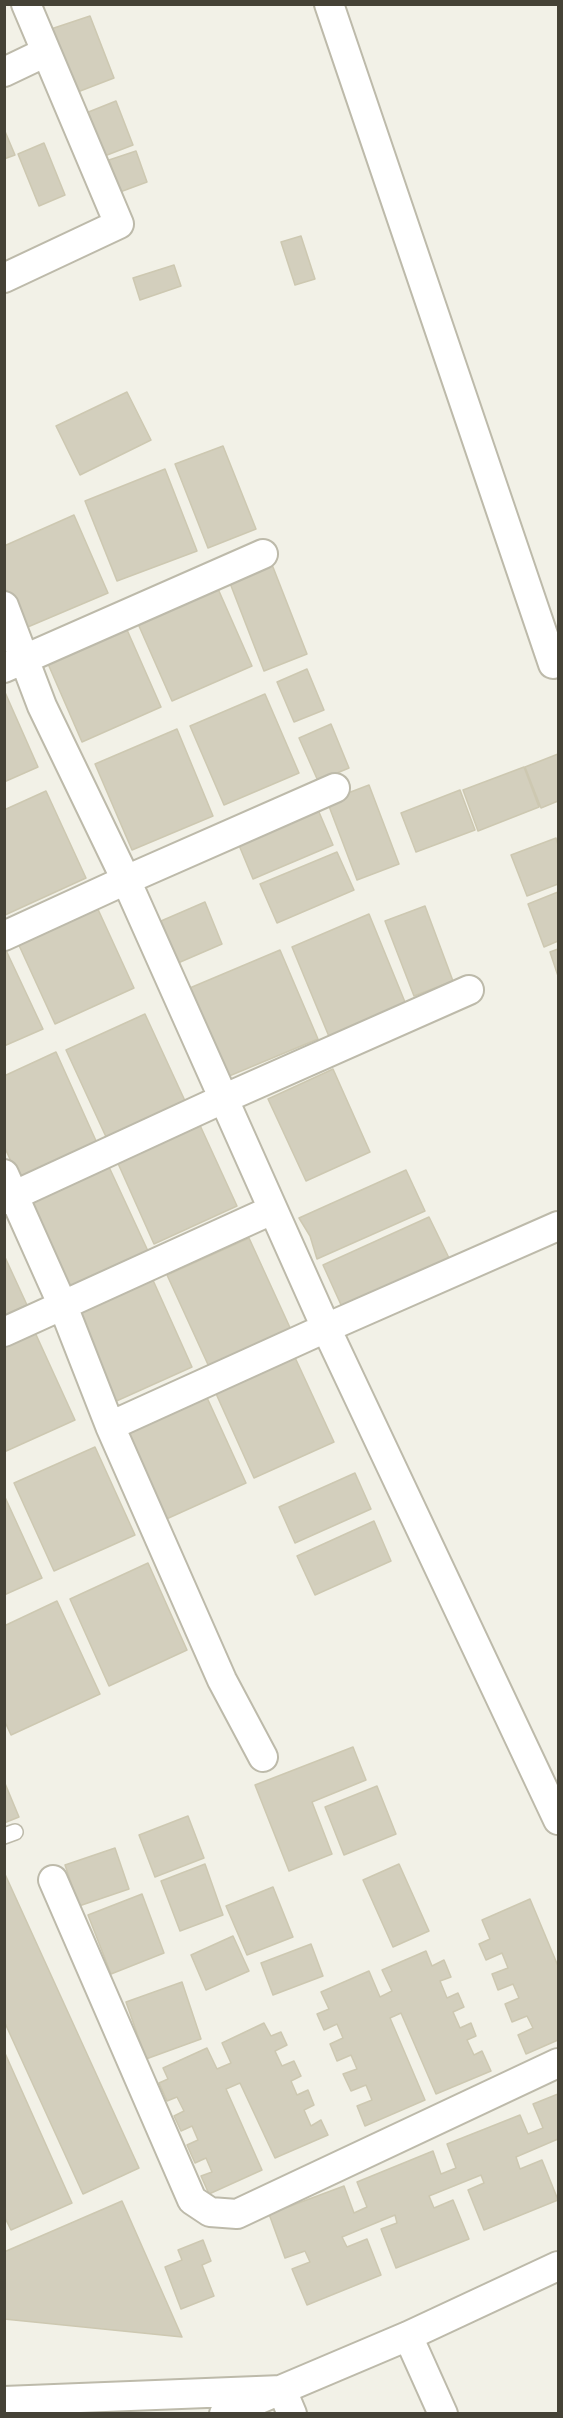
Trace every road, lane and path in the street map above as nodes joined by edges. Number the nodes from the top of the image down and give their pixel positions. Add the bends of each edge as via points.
1 (26, 4) edge
2 (329, 4) edge
3 (46, 52) junction
4 (4, 72) edge
5 (4, 278) edge
6 (263, 554) dead end
7 (4, 606) edge
8 (558, 662) edge
9 (15, 663) edge
10 (334, 788) dead end
11 (126, 880) junction
12 (4, 936) edge
13 (469, 990) dead end
14 (223, 1099) junction
15 (8, 1190) edge
16 (272, 1210) junction
17 (558, 1226) edge
18 (63, 1306) junction
19 (326, 1328) junction
20 (4, 1332) edge
21 (110, 1426) junction
22 (263, 1757) dead end
23 (558, 1820) edge
24 (53, 1880) dead end
25 (558, 2063) edge
26 (557, 2272) edge
27 (408, 2336) junction
28 (4, 2401) edge
29 (287, 2402) edge
30 (224, 2414) edge
31 (443, 2414) edge

1 - 3 street
2 - 8 street via 553,664
3 - 4 street
3 - 5 street via 119,224
6 - 9 street
7 - 9 street
9 - 11 street via 42,706
10 - 11 street
11 - 12 street
11 - 14 street
13 - 14 street
14 - 15 street
14 - 16 street
15 - 18 street
16 - 18 street
16 - 19 street
17 - 19 street
18 - 20 street
18 - 21 street
19 - 21 street
19 - 23 street
21 - 22 street via 222,1680
24 - 25 street via 192,2200 210,2212 237,2214
26 - 27 street
27 - 29 street
27 - 31 street
28 - 29 street
29 - 30 street

